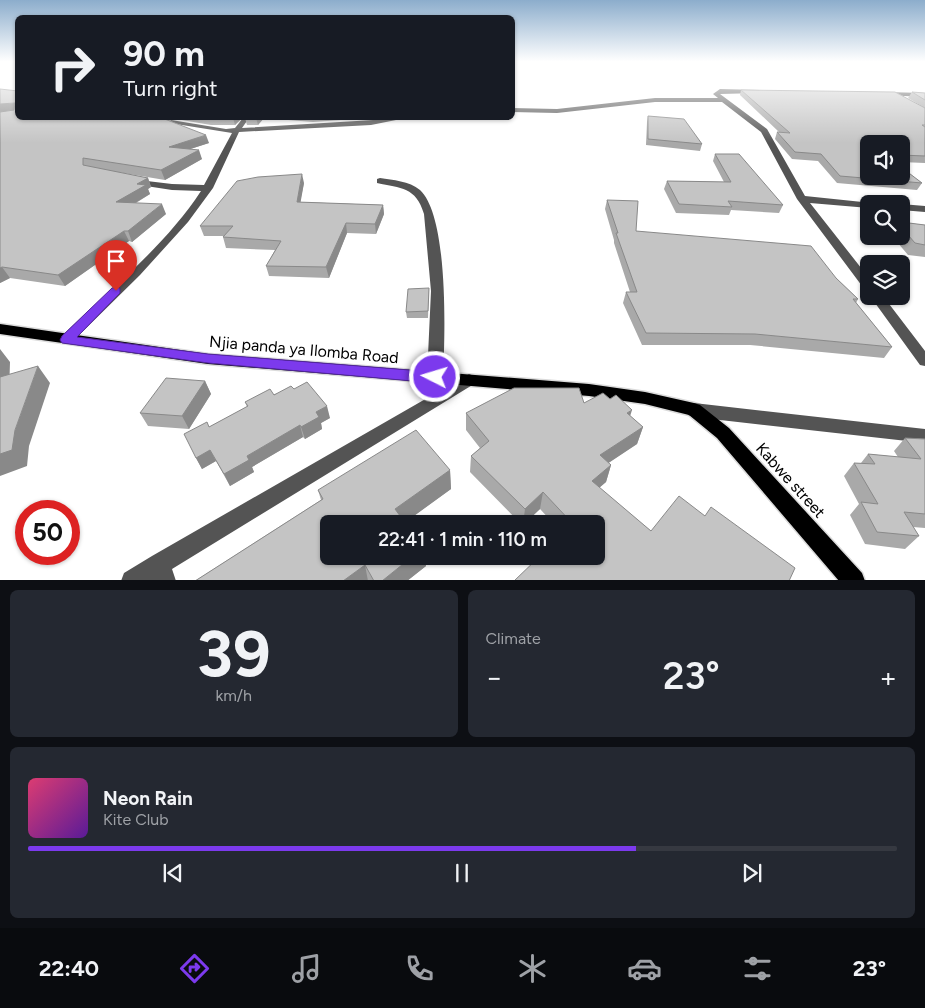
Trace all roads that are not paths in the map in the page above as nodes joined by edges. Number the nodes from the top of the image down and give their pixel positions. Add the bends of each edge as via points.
1 (771, 91) edge
2 (873, 94) edge
3 (895, 95) junction
4 (925, 95) edge
5 (721, 100) junction
6 (910, 104) edge
7 (515, 110) edge
8 (157, 120) edge
9 (244, 120) edge
10 (390, 120) edge
11 (235, 131) junction
12 (119, 178) edge
13 (380, 181) dead end
14 (208, 188) junction
15 (802, 199) junction
16 (860, 204) edge
17 (910, 208) edge
18 (925, 209) edge
19 (860, 275) edge
20 (883, 305) edge
21 (0, 329) edge
22 (67, 340) junction
23 (925, 361) edge
24 (435, 377) junction
25 (469, 380) junction
26 (694, 410) junction
27 (925, 436) edge
28 (162, 572) edge
29 (132, 580) edge
30 (854, 580) edge

1 - 5 street via 720,91 716,94
2 - 3 street
3 - 4 street
3 - 6 street
5 - 7 street via 648,101 557,111
5 - 15 street via 764,131
8 - 11 street via 216,131
9 - 11 street
10 - 11 street
11 - 14 street
12 - 14 street via 172,187
13 - 24 street via 409,188 429,211 439,306
14 - 22 street via 168,238
15 - 16 street
15 - 19 street
17 - 18 street
20 - 23 street
21 - 22 main road, Njia panda ya Ilomba Road
22 - 24 main road, Njia panda ya Ilomba Road via 208,359
24 - 25 main road, Njia panda ya Ilomba Road
25 - 26 main road, Njia panda ya Ilomba Road via 589,390 645,398
25 - 28 street
26 - 27 street
26 - 30 main road, Kabwe street via 723,433
28 - 29 street

